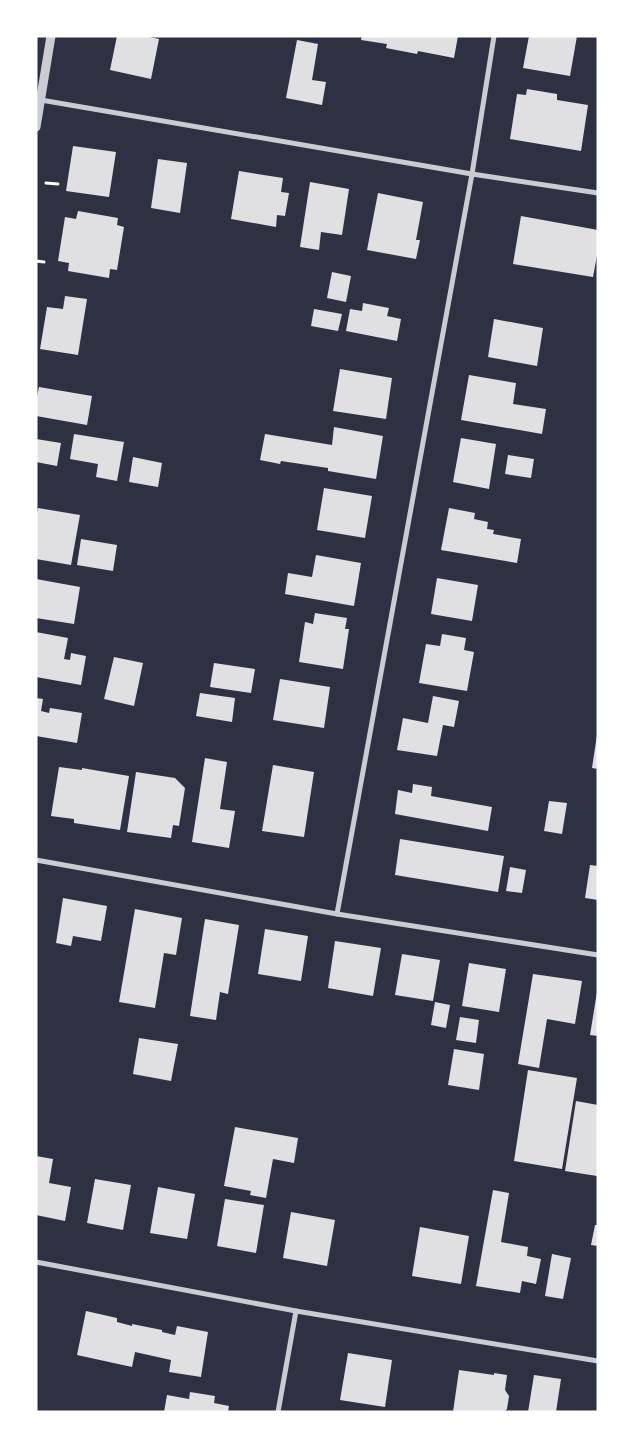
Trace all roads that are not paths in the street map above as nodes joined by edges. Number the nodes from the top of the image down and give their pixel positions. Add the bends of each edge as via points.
1 (494, 36) edge
2 (50, 37) edge
3 (41, 100) junction
4 (36, 127) edge
5 (472, 174) junction
6 (598, 193) edge
7 (36, 860) edge
8 (337, 914) junction
9 (598, 955) edge
10 (36, 1262) edge
11 (296, 1311) junction
12 (598, 1361) edge
13 (278, 1412) edge

1 - 5 street
2 - 3 street
3 - 4 street
3 - 5 street
5 - 6 street
5 - 8 street
7 - 8 street
8 - 9 street
10 - 11 street
11 - 12 street
11 - 13 street

